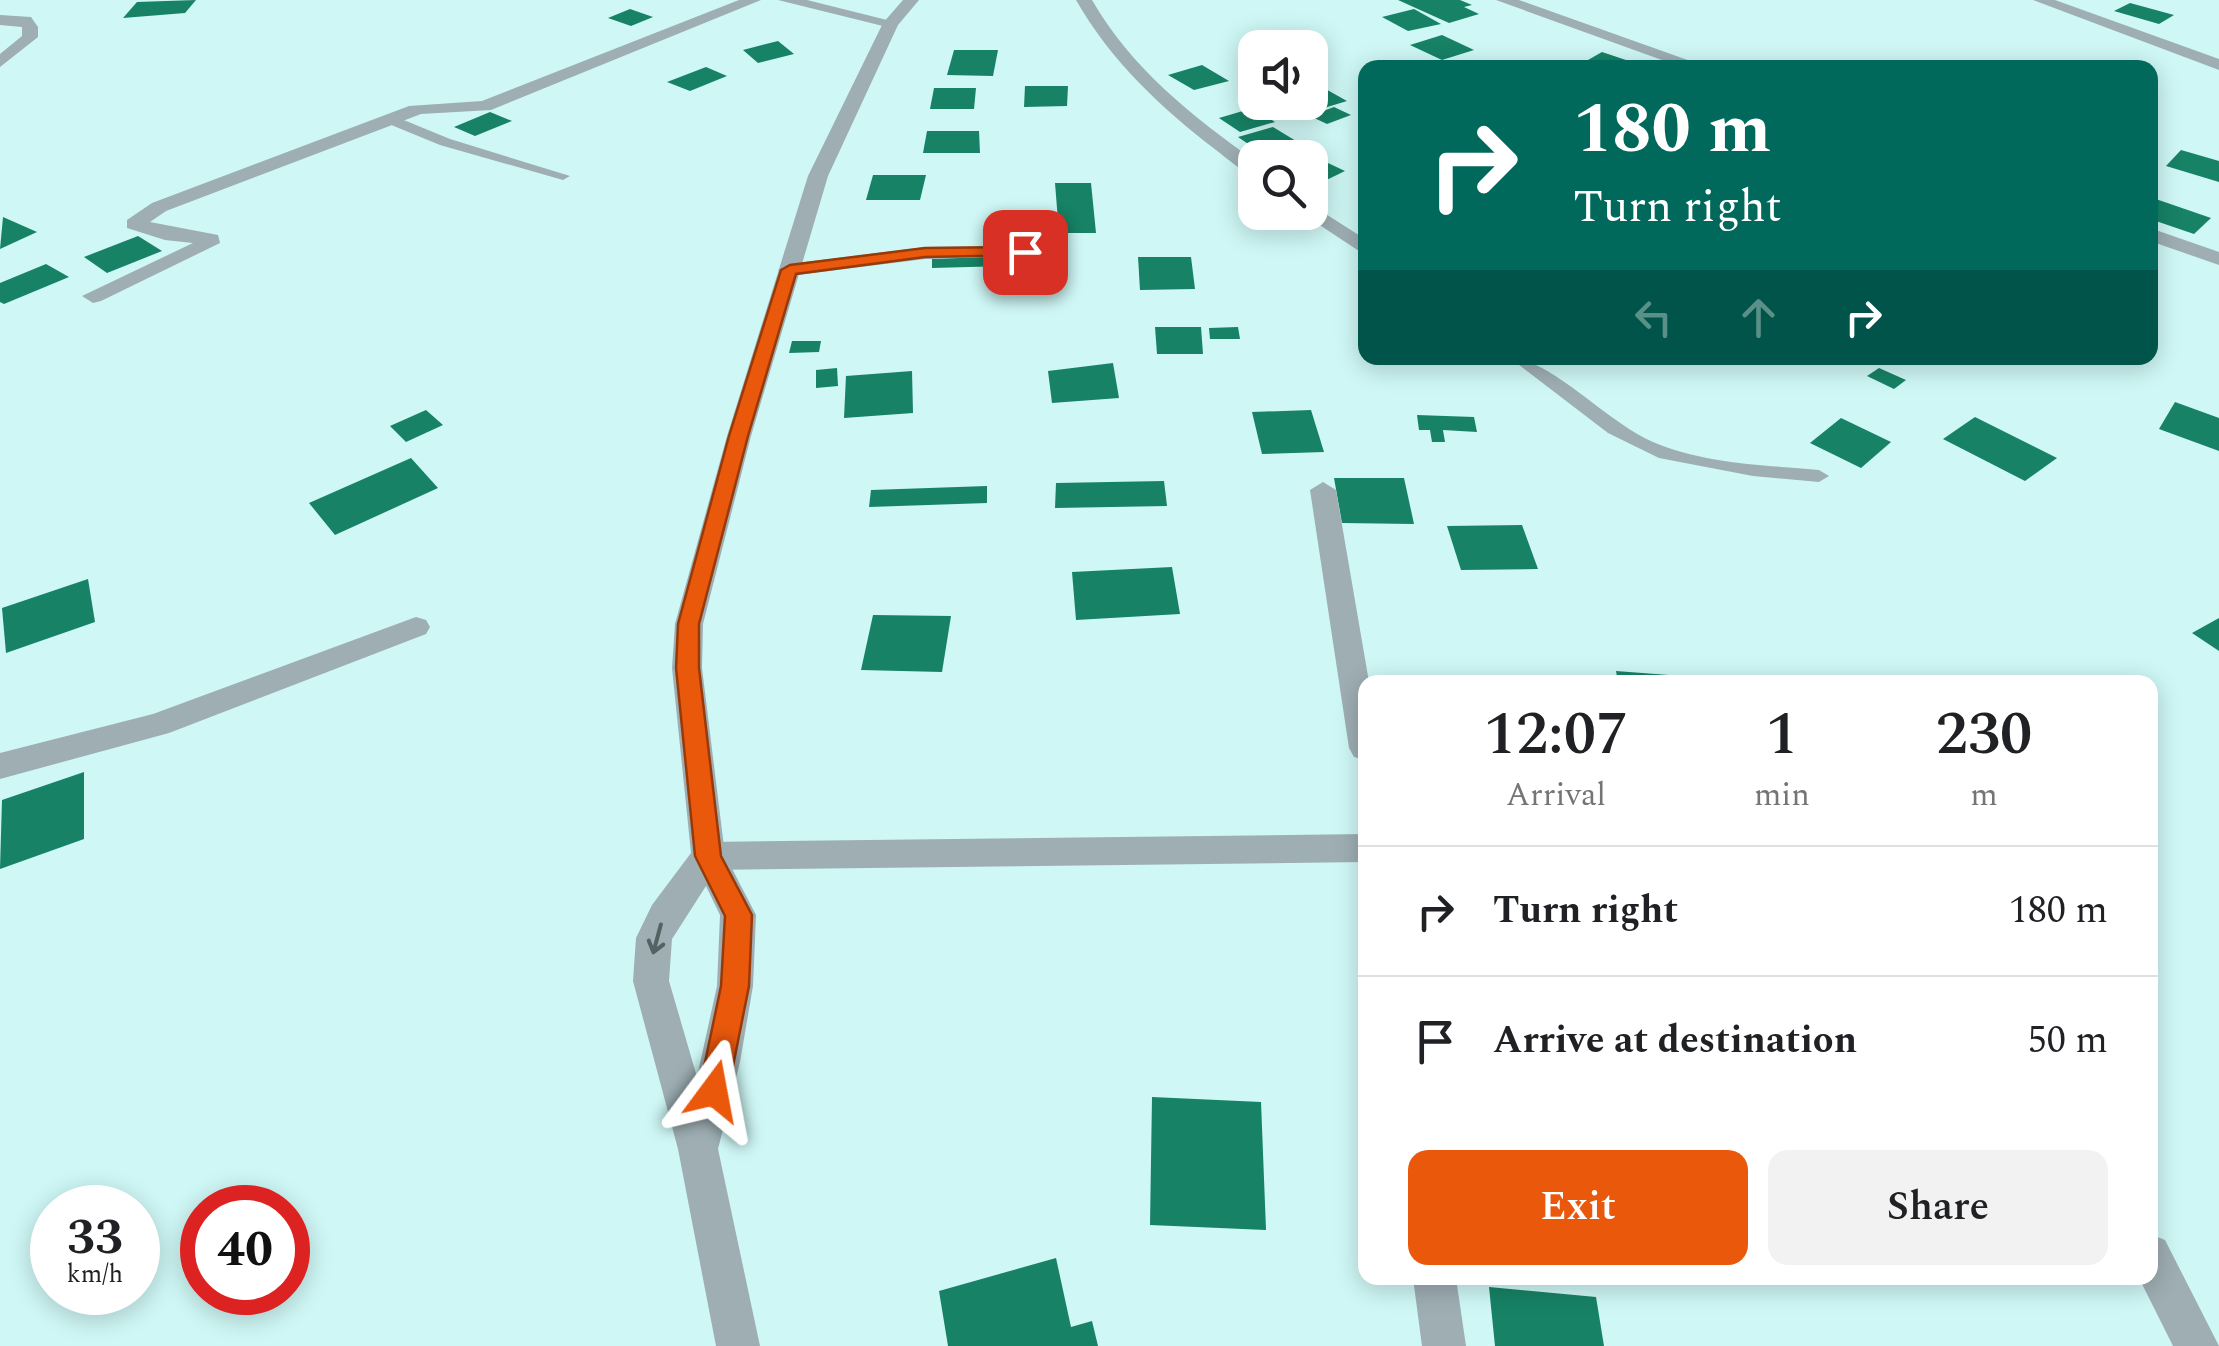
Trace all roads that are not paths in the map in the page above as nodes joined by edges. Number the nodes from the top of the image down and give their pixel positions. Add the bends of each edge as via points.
1 (753, 0) edge
2 (786, 0) edge
3 (911, 0) edge
4 (1084, 0) edge
5 (1504, 0) edge
6 (2041, 0) edge
7 (39, 8) dead end
8 (0, 20) edge
9 (25, 20) junction
10 (891, 23) junction
11 (1679, 60) edge
12 (0, 62) edge
13 (2219, 65) edge
14 (388, 120) junction
15 (1238, 156) edge
16 (563, 176) dead end
17 (1328, 223) edge
18 (2158, 237) edge
19 (1358, 244) edge
20 (1025, 252) dead end
21 (2219, 259) edge
22 (790, 270) junction
23 (93, 296) dead end
24 (1528, 365) edge
25 (1819, 476) dead end
26 (1322, 490) dead end
27 (416, 627) dead end
28 (1358, 706) edge
29 (0, 766) edge
30 (1358, 848) edge
31 (708, 856) junction
32 (698, 1149) junction
33 (2158, 1271) edge
34 (1437, 1285) edge
35 (738, 1346) edge
36 (1444, 1346) edge
37 (2197, 1346) edge

1 - 14 street via 485,106 428,106
2 - 10 street
3 - 10 street
4 - 15 street via 1140,72
5 - 11 street
6 - 13 street
7 - 9 street
8 - 9 street
9 - 12 street via 30,36
10 - 22 street via 818,176
14 - 16 lane
14 - 23 street via 140,216 134,224 140,229 210,243
17 - 19 street
18 - 21 street
20 - 22 street via 925,252
22 - 31 street via 688,624
24 - 25 lane via 1641,444 1678,458
26 - 28 street
27 - 29 street via 158,724
30 - 31 street
31 - 32 street via 738,915 735,986
31 -> 32 street via 664,916 654,938 651,981
32 - 35 street
33 - 37 street
34 - 36 street

